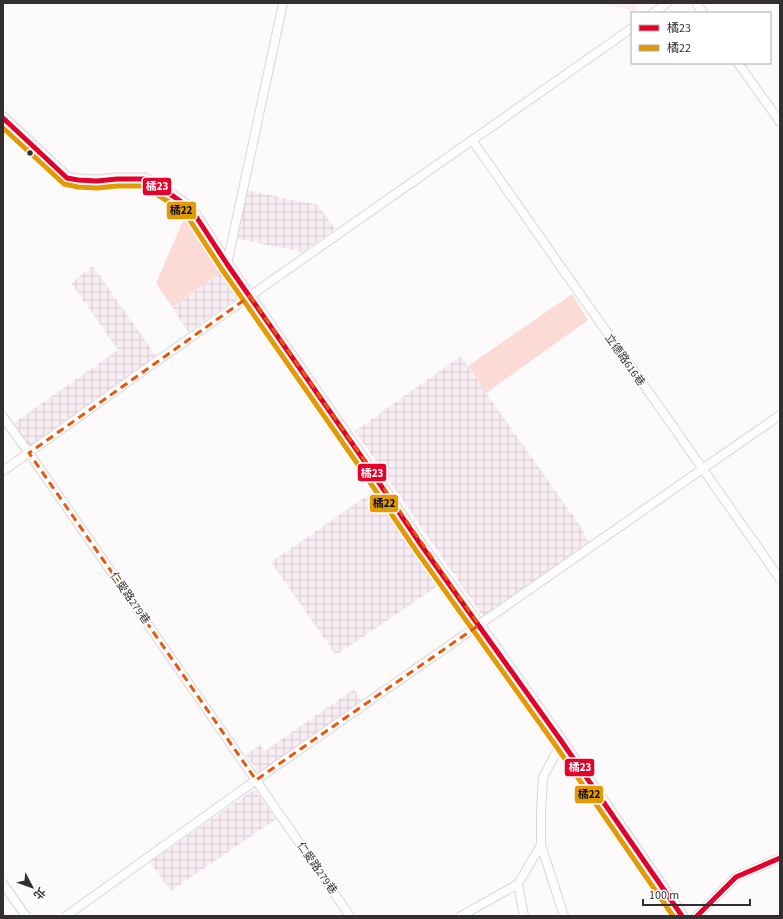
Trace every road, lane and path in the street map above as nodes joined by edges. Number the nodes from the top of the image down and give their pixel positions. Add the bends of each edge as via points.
1 (283, 3) edge
2 (667, 3) edge
3 (696, 3) edge
4 (654, 12) edge
5 (702, 12) edge
6 (631, 29) edge
7 (739, 64) edge
8 (3, 118) edge
9 (780, 122) edge
10 (472, 140) junction
11 (227, 264) junction
12 (250, 296) junction
13 (780, 415) edge
14 (3, 417) edge
15 (29, 453) junction
16 (3, 470) edge
17 (702, 470) junction
18 (780, 579) edge
19 (479, 625) junction
20 (562, 742) junction
21 (256, 780) junction
22 (542, 845) junction
23 (780, 858) edge
24 (3, 884) edge
25 (518, 884) junction
26 (26, 916) edge
27 (66, 916) edge
28 (350, 916) edge
29 (461, 916) edge
30 (524, 916) edge
31 (564, 916) edge
32 (682, 916) edge
33 (697, 916) edge

1 - 11 street
2 - 4 street
3 - 5 street
6 - 10 street
7 - 9 street
8 - 11 street via 67,178 97,181 117,178 145,179 173,196 195,215
10 - 12 street
10 - 17 street, 立德路616巷
11 - 12 street
12 - 15 street
12 - 19 street
13 - 17 street
14 - 15 street, 仁愛路279巷
15 - 16 street
15 - 21 street, 仁愛路279巷
17 - 18 street, 立德路616巷
17 - 19 street
19 - 20 street
19 - 21 street
20 - 22 street via 543,777
20 - 32 street
21 - 27 street
21 - 28 street, 仁愛路279巷
22 - 25 street
22 - 31 street
23 - 33 street via 736,877
24 - 26 street
25 - 29 street
25 - 30 street

